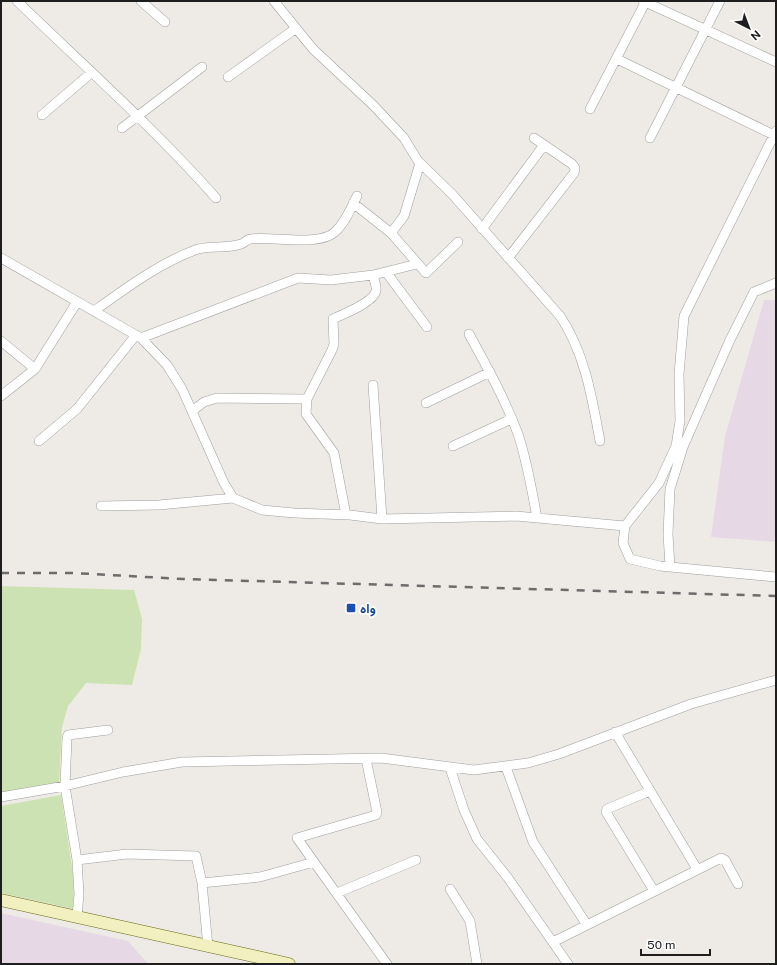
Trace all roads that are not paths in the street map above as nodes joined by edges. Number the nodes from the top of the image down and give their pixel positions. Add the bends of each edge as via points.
1 (17, 1) edge
2 (142, 1) edge
3 (274, 1) edge
4 (720, 1) edge
5 (645, 2) edge
6 (165, 22) dead end
7 (295, 29) junction
8 (706, 30) junction
9 (617, 59) junction
10 (776, 62) edge
11 (202, 67) dead end
12 (90, 73) junction
13 (228, 77) dead end
14 (676, 89) junction
15 (590, 109) dead end
16 (42, 115) dead end
17 (137, 116) junction
18 (122, 128) dead end
19 (775, 133) edge
20 (534, 138) dead end
21 (650, 138) dead end
22 (544, 145) junction
23 (420, 163) junction
24 (216, 198) dead end
25 (482, 229) junction
26 (391, 233) junction
27 (458, 242) dead end
28 (1, 258) edge
29 (508, 258) junction
30 (417, 264) junction
31 (386, 272) junction
32 (373, 276) junction
33 (776, 283) edge
34 (77, 302) junction
35 (94, 311) junction
36 (427, 326) dead end
37 (469, 334) dead end
38 (139, 336) junction
39 (1, 341) edge
40 (35, 369) junction
41 (490, 372) junction
42 (374, 385) dead end
43 (1, 396) edge
44 (307, 399) junction
45 (426, 403) dead end
46 (192, 411) junction
47 (511, 419) junction
48 (39, 441) dead end
49 (600, 441) dead end
50 (453, 446) dead end
51 (233, 498) junction
52 (100, 506) dead end
53 (346, 515) junction
54 (537, 518) junction
55 (382, 519) junction
56 (625, 526) junction
57 (670, 566) junction
58 (776, 577) edge
59 (776, 680) edge
60 (108, 730) dead end
61 (615, 732) junction
62 (366, 759) junction
63 (506, 767) junction
64 (450, 768) junction
65 (65, 786) junction
66 (650, 791) junction
67 (1, 797) edge
68 (77, 860) junction
69 (416, 860) dead end
70 (314, 862) junction
71 (696, 869) junction
72 (202, 883) junction
73 (738, 884) dead end
74 (450, 889) dead end
75 (654, 891) junction
76 (337, 893) junction
77 (1, 900) edge
78 (77, 918) junction
79 (587, 925) junction
80 (553, 942) junction
81 (208, 946) junction
82 (289, 964) edge
83 (387, 964) edge
84 (477, 964) edge
85 (568, 964) edge

1 - 12 street
2 - 6 street
3 - 7 street
4 - 8 street
5 - 8 street
5 - 9 street
7 - 13 street
7 - 23 street via 373,104 404,138
8 - 10 street
8 - 14 street
9 - 14 street
9 - 15 street
11 - 17 street
12 - 16 street
12 - 17 street
14 - 19 street
14 - 21 street
17 - 18 street
17 - 24 street via 190,168
19 - 56 street via 684,316 679,374 680,421 676,446 659,483
20 - 22 street
22 - 25 street
22 - 29 street via 572,164 575,168 574,173
23 - 25 street via 452,194
23 - 26 street via 404,216
25 - 29 street
26 - 30 street
26 - 35 street via 355,200 343,223 326,237 252,238 240,244 199,249 127,287
27 - 30 street via 428,272
28 - 34 street
29 - 49 street via 560,316 570,331 578,348
30 - 31 street
31 - 32 street
31 - 36 street
32 - 38 street via 331,280 298,278
32 - 44 street via 376,291 373,296 363,304 333,318 334,344
33 - 57 street via 754,292 683,447 670,489
34 - 35 street
34 - 40 street
35 - 38 street
37 - 41 street
38 - 46 street via 167,366
38 - 48 street via 77,409
39 - 40 street
40 - 43 street
41 - 45 street
41 - 47 street
42 - 55 street
44 - 46 street via 217,398 204,402
44 - 53 street via 306,414 334,453
46 - 51 street
47 - 50 street
47 - 54 street via 526,462
51 - 52 street via 160,505
51 - 53 street via 262,510
53 - 55 street
54 - 55 street via 516,516
54 - 56 street
56 - 57 street via 624,543 630,559
57 - 58 street
59 - 61 street via 691,704
60 - 65 street via 68,735
61 - 63 street via 553,756 528,764
61 - 66 street
62 - 64 street via 381,758
62 - 65 street via 182,762 122,772
62 - 70 street via 376,815 297,838
63 - 64 street via 474,770
63 - 79 street via 533,842
64 - 80 street via 477,839
65 - 67 street
65 - 68 street
66 - 71 street
66 - 75 street via 607,809 606,812
68 - 72 street via 127,854 196,856
68 - 78 street
69 - 76 street
70 - 72 street via 260,876
70 - 76 street
71 - 73 street via 721,858 725,860
71 - 75 street
72 - 81 street
74 - 84 street via 470,921
75 - 79 street
76 - 83 street
77 - 78 main road
78 - 81 main road
79 - 80 street
80 - 85 street
81 - 82 main road

